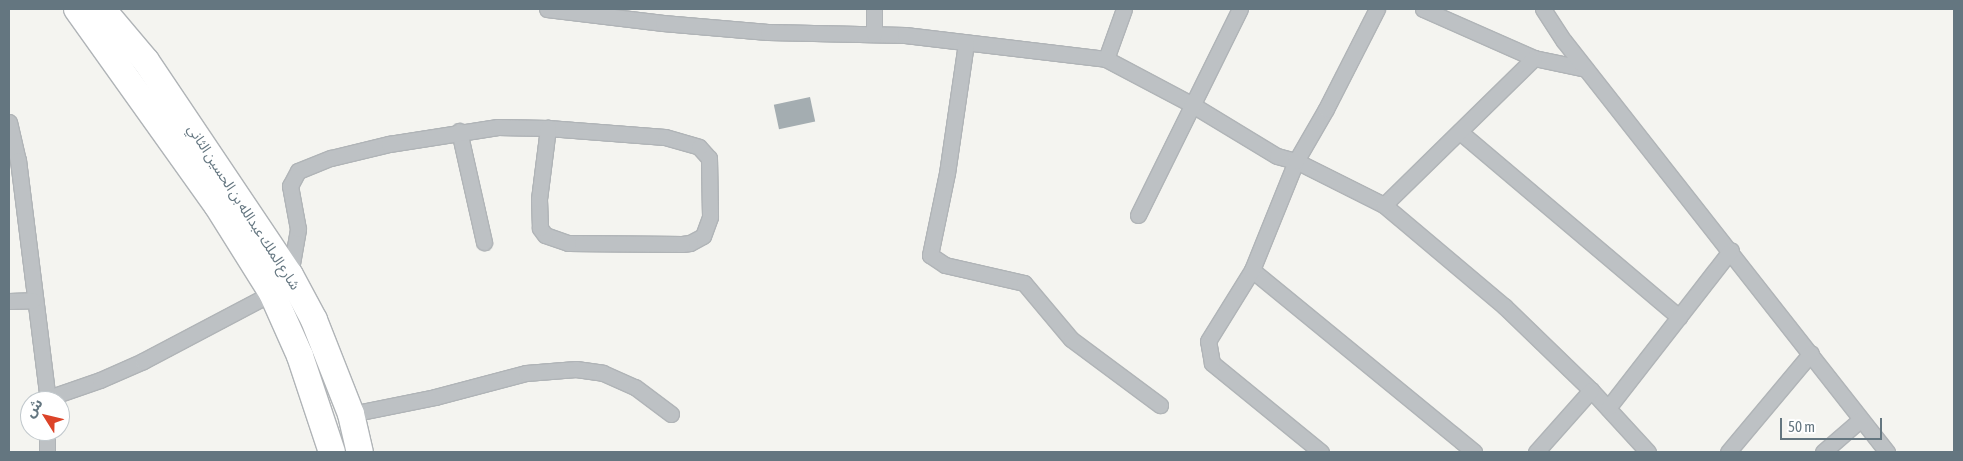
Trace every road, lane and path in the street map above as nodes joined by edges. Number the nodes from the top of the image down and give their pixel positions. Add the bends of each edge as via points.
1 (77, 9) edge
2 (102, 9) edge
3 (546, 9) edge
4 (874, 9) edge
5 (1124, 9) edge
6 (1240, 9) edge
7 (1377, 9) edge
8 (1423, 9) edge
9 (1543, 9) edge
10 (874, 34) junction
11 (966, 43) junction
12 (1534, 58) junction
13 (1106, 59) junction
14 (1586, 69) junction
15 (1191, 104) junction
16 (9, 122) edge
17 (548, 128) junction
18 (458, 131) junction
19 (1460, 132) junction
20 (1296, 161) junction
21 (1384, 205) junction
22 (1138, 215) dead end
23 (484, 242) dead end
24 (1731, 250) junction
25 (1252, 270) junction
26 (290, 275) junction
27 (272, 293) junction
28 (33, 300) junction
29 (9, 301) edge
30 (1679, 317) junction
31 (1811, 354) junction
32 (1591, 390) junction
33 (47, 391) edge
34 (70, 391) edge
35 (1160, 405) dead end
36 (1608, 408) junction
37 (351, 414) junction
38 (671, 414) dead end
39 (1860, 420) junction
40 (332, 452) edge
41 (360, 452) edge
42 (1321, 452) edge
43 (1474, 452) edge
44 (1536, 452) edge
45 (1648, 452) edge
46 (1728, 452) edge
47 (1822, 452) edge
48 (1887, 452) edge

1 - 27 highway, شارع الملك عبدالله بن الحسين الثاني via 218,205
2 - 26 highway, شارع الملك عبدالله بن الحسين الثاني via 146,61
3 - 10 street via 663,24 768,32
4 - 10 street
5 - 13 street
6 - 15 street
7 - 20 street
8 - 12 street
9 - 14 street
10 - 11 street
11 - 13 street
11 - 35 street via 947,173 930,255 945,266 1024,283 1071,338
12 - 14 street
12 - 19 street
13 - 15 street
14 - 24 street
15 - 20 street via 1277,156
15 - 22 street
16 - 28 street via 18,160
17 - 17 street via 539,199 539,223 545,235 568,242 682,244 703,236 710,217 709,158 706,152 690,143 665,137
17 - 18 street via 498,127
18 - 23 street
18 - 26 street via 331,158 298,171 290,186 298,229
19 - 21 street
19 - 30 street
20 - 21 street
20 - 25 street
21 - 32 street via 1504,306
24 - 30 street
24 - 31 street
25 - 42 street via 1208,341 1212,362
25 - 43 street
26 - 37 highway, شارع الملك عبدالله بن الحسين الثاني via 314,320
27 - 34 street via 143,361
27 - 40 highway, شارع الملك عبدالله بن الحسين الثاني via 300,356
28 - 29 street
28 - 33 street
30 - 36 street
31 - 39 street
31 - 46 street
32 - 36 street
32 - 44 street
36 - 45 street
37 - 38 street via 435,397 526,372 576,368 603,373 635,387
37 - 41 highway, شارع الملك عبدالله بن الحسين الثاني
39 - 47 street
39 - 48 street

